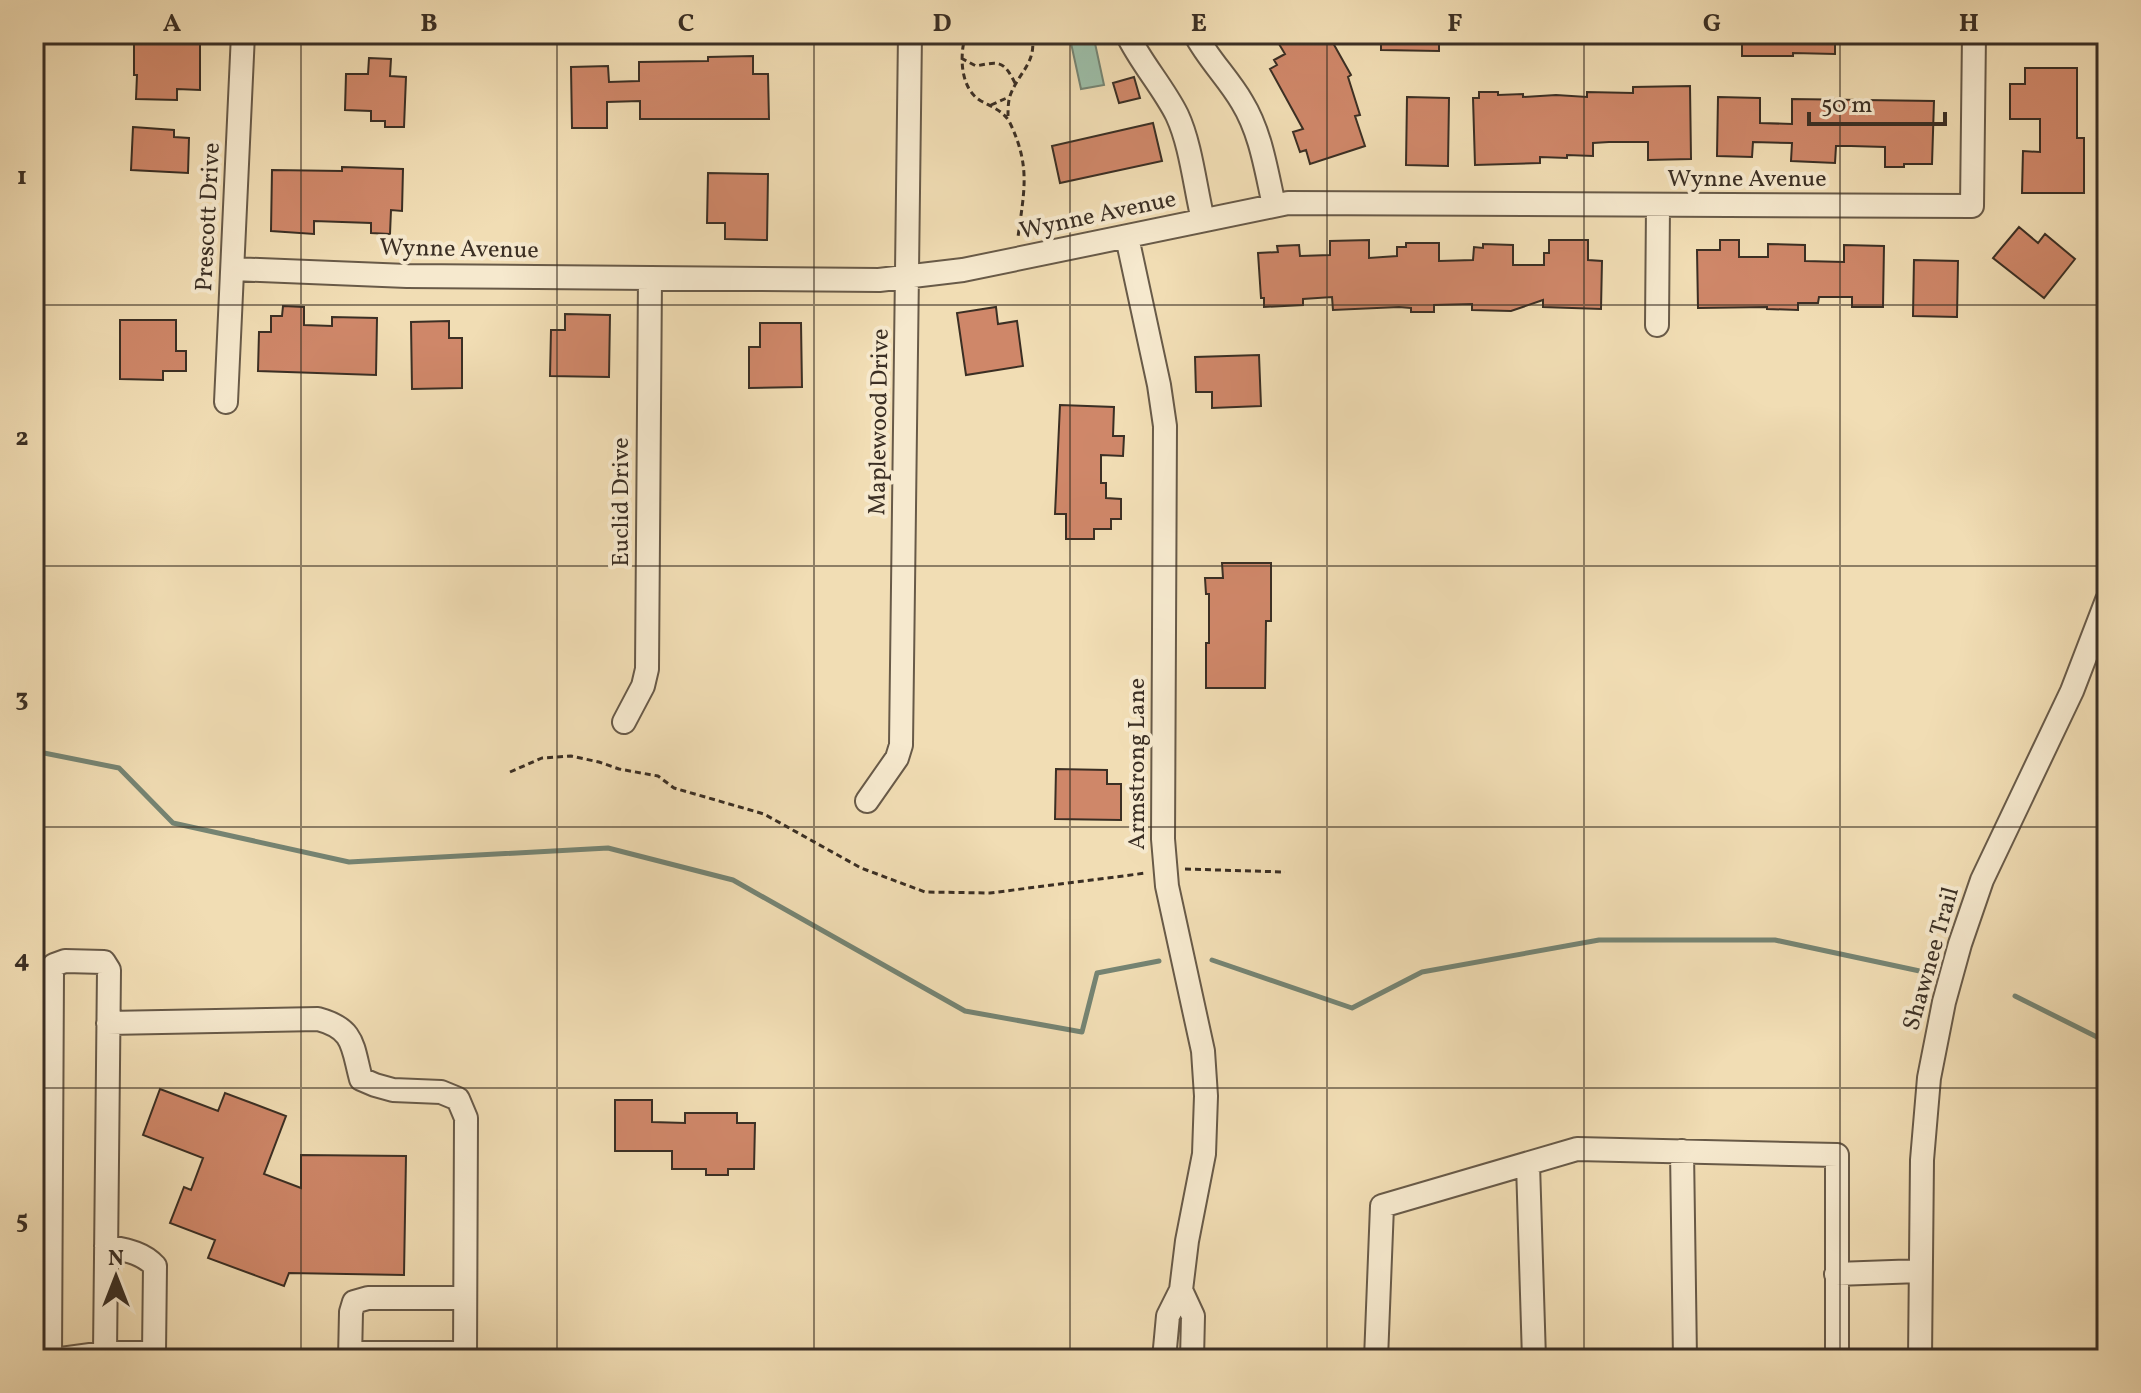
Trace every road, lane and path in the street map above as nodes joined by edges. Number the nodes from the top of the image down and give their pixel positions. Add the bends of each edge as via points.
1 (243, 34) edge
2 (910, 34) edge
3 (966, 34) edge
4 (1032, 34) edge
5 (1127, 34) edge
6 (1195, 34) edge
7 (1974, 34) edge
8 (961, 58) junction
9 (1016, 86) junction
10 (1009, 97) junction
11 (991, 105) junction
12 (1008, 118) junction
13 (1274, 205) junction
14 (1658, 206) junction
15 (1203, 220) junction
16 (1127, 237) junction
17 (1017, 242) dead end
18 (233, 269) junction
19 (650, 278) junction
20 (908, 278) junction
21 (1657, 325) dead end
22 (226, 402) dead end
23 (2107, 600) edge
24 (624, 722) dead end
25 (510, 772) dead end
26 (867, 801) dead end
27 (1164, 871) junction
28 (1285, 872) dead end
29 (108, 1023) junction
30 (1682, 1151) junction
31 (1528, 1164) junction
32 (106, 1246) junction
33 (1920, 1271) junction
34 (1836, 1274) junction
35 (1181, 1290) junction
36 (465, 1298) junction
37 (104, 1356) edge
38 (154, 1356) edge
39 (350, 1356) edge
40 (465, 1356) edge
41 (50, 1359) edge
42 (61, 1359) edge
43 (1164, 1359) edge
44 (1192, 1359) edge
45 (1376, 1359) edge
46 (1534, 1359) edge
47 (1685, 1359) edge
48 (1837, 1359) edge
49 (1920, 1359) edge

1 - 18 street, Prescott Drive
2 - 20 street, Maplewood Drive
3 - 8 path
4 - 9 path via 1030,61
5 - 15 street via 1181,126
6 - 13 street via 1253,123
7 - 14 street, Wynne Avenue via 1972,206
8 - 9 path via 976,66 1003,66
8 - 11 path via 971,91
9 - 10 path
10 - 11 path
10 - 12 path
11 - 12 path
12 - 17 path via 1026,179
13 - 14 street, Wynne Avenue
13 - 15 street, Wynne Avenue
14 - 21 street
15 - 16 street, Wynne Avenue
16 - 20 street, Wynne Avenue
16 - 27 street, Armstrong Lane via 1164,406
18 - 19 street, Wynne Avenue
18 - 22 street, Prescott Drive
19 - 20 street, Wynne Avenue
19 - 24 street, Euclid Drive via 647,669
20 - 26 street, Maplewood Drive via 901,745
23 - 33 street, Shawnee Trail via 2072,691 1986,869 1960,944 1933,1051 1921,1173
25 - 27 path via 542,758 571,756 658,776 674,788 764,814 861,868 925,892 990,893
27 - 28 path
27 - 35 street, Armstrong Lane via 1206,1084 1205,1145
29 - 32 street
29 - 36 street via 318,1019 350,1037 361,1079 393,1090 441,1092 458,1099 466,1118
29 - 41 street via 109,970 104,962 54,965
30 - 31 street via 1577,1149
30 - 34 street via 1837,1155
30 - 47 street
31 - 45 street via 1382,1206
31 - 46 street
32 - 37 street
32 - 38 street via 136,1252 155,1266
33 - 34 street
33 - 49 street, Shawnee Trail
34 - 48 street
35 - 43 street, Armstrong Lane via 1168,1316
35 - 44 street, Armstrong Lane via 1193,1316
36 - 39 street via 354,1302
36 - 40 street
37 - 38 street
37 - 42 street
39 - 40 street

